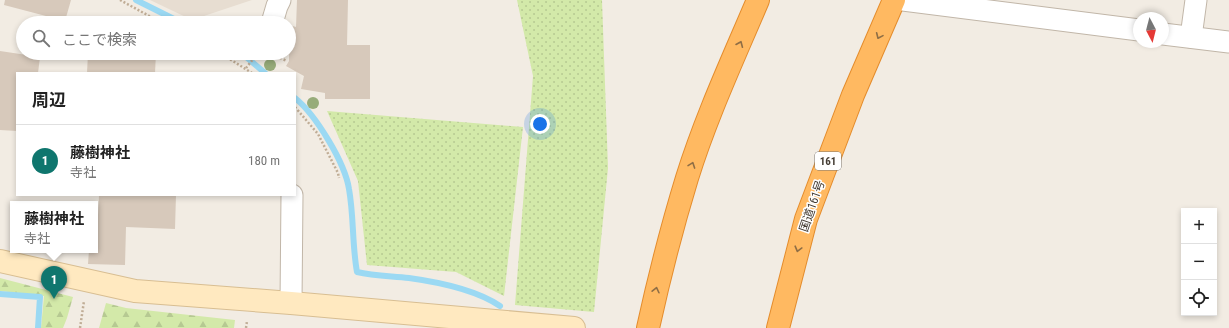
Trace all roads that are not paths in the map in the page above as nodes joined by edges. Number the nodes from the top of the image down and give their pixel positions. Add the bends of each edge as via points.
1 (280, 0) edge
2 (758, 0) edge
3 (894, 0) edge
4 (903, 0) edge
5 (1196, 0) edge
6 (274, 16) edge
7 (1133, 29) edge
8 (1169, 35) edge
9 (1191, 37) junction
10 (1229, 42) edge
11 (292, 196) edge
12 (0, 261) edge
13 (291, 303) junction
14 (574, 328) edge
15 (648, 328) edge
16 (778, 328) edge

1 - 6 street
15 -> 2 highway via 687,178 707,122
3 -> 16 highway, 国道161号 / 161 via 853,95 806,219
4 - 7 street
5 - 9 street
8 - 9 street
9 - 10 street
11 - 13 street
12 - 13 street via 135,291
13 - 14 street

